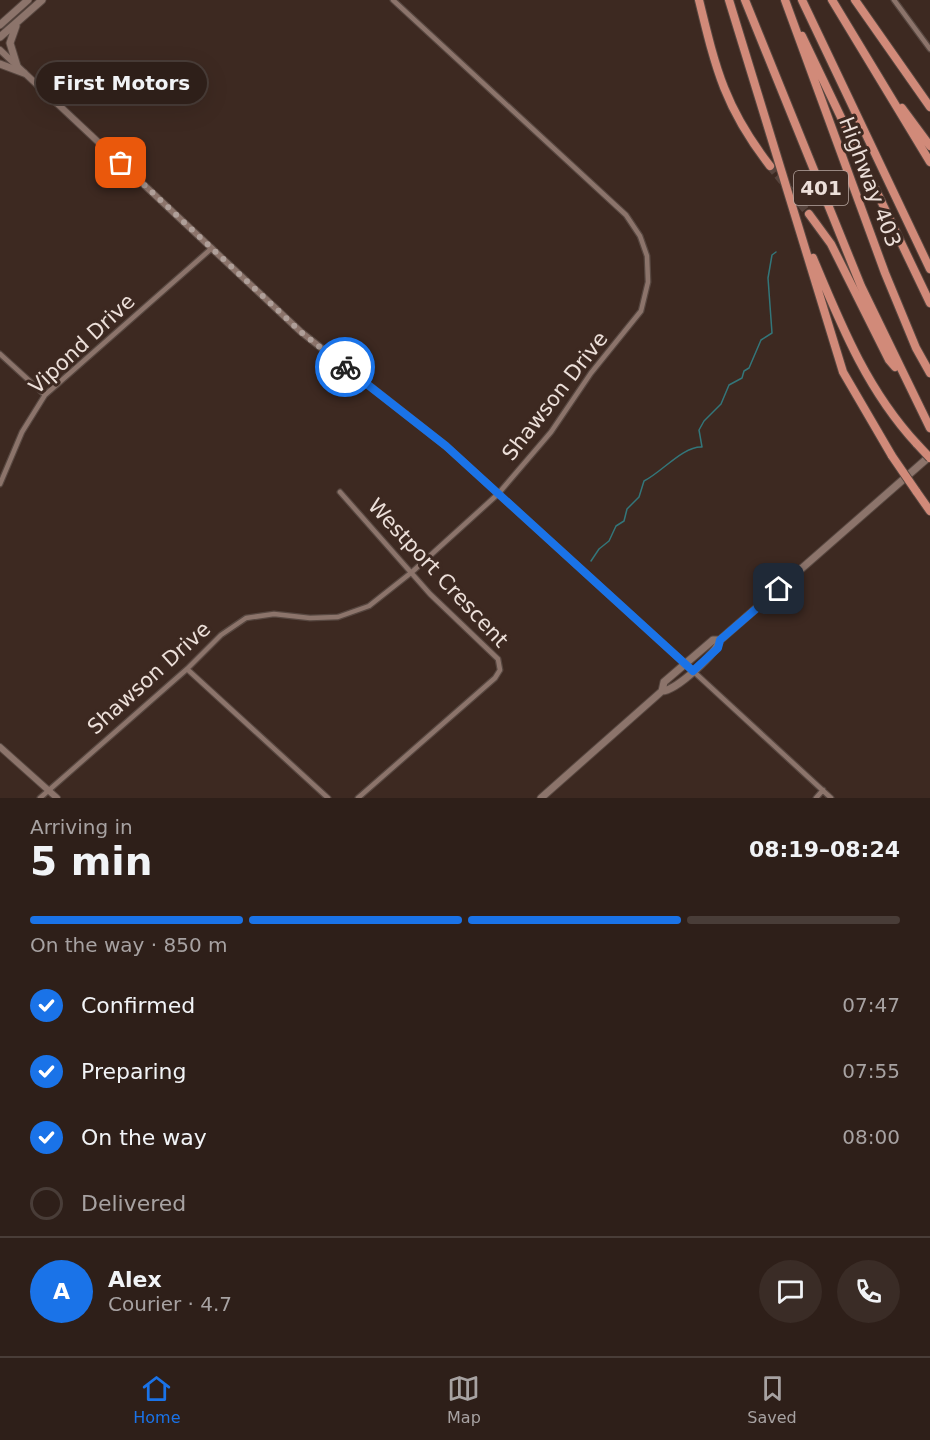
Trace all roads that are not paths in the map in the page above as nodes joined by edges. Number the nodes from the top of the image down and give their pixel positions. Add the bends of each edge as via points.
1 (28, 0) edge
2 (42, 0) edge
3 (393, 0) edge
4 (699, 0) edge
5 (729, 0) edge
6 (745, 0) edge
7 (785, 0) edge
8 (802, 0) edge
9 (832, 0) edge
10 (855, 0) edge
11 (894, 0) edge
12 (18, 21) junction
13 (0, 22) edge
14 (0, 37) edge
15 (930, 49) edge
16 (0, 50) edge
17 (0, 64) edge
18 (17, 66) junction
19 (875, 70) junction
20 (24, 73) junction
21 (930, 107) edge
22 (930, 146) edge
23 (930, 162) edge
24 (770, 166) tunnel mouth
25 (883, 171) junction
26 (809, 214) tunnel mouth
27 (799, 225) junction
28 (212, 248) junction
29 (930, 255) edge
30 (930, 269) edge
31 (930, 303) edge
32 (0, 354) edge
33 (930, 373) edge
34 (902, 374) junction
35 (45, 395) junction
36 (930, 428) edge
37 (930, 457) edge
38 (0, 484) edge
39 (340, 492) dead end
40 (498, 494) junction
41 (930, 512) edge
42 (412, 572) junction
43 (720, 640) junction
44 (685, 664) junction
45 (186, 669) junction
46 (693, 671) junction
47 (662, 691) junction
48 (0, 747) edge
49 (49, 790) junction
50 (823, 790) junction
51 (40, 798) edge
52 (57, 798) edge
53 (328, 798) edge
54 (358, 798) edge
55 (541, 798) edge
56 (816, 798) edge
57 (831, 798) edge

1 - 13 main road
2 - 12 main road
3 - 40 street, Shawson Drive via 626,215 647,256 648,282 641,311 591,373 551,432
4 - 24 highway via 726,98 748,138
5 - 27 highway
6 - 34 highway, 401 via 861,286
7 - 31 highway, 401
7 - 33 highway, Highway 403 via 885,273
8 - 25 highway
9 - 19 highway
10 - 21 highway
11 - 15 street
12 - 14 main road
12 - 18 main road via 10,43
16 - 18 street
17 - 20 main road
18 - 20 street
19 - 22 highway
19 - 23 highway
20 - 28 street
25 - 29 highway, Highway 403
25 - 30 highway
26 - 34 highway via 831,244 889,360
27 - 37 highway, bridge via 873,389
27 - 41 highway, bridge via 843,372
28 - 35 street, Vipond Drive
28 - 40 street via 301,332 415,420
32 - 35 street
34 - 36 highway, 401
35 - 38 street, Vipond Drive via 22,432
37 - 43 main road
39 - 42 street, Westport Crescent
40 - 42 street, Shawson Drive
40 - 44 street
42 - 45 street, Shawson Drive via 369,606 338,617 274,614 246,618 221,635
42 - 54 street, Westport Crescent via 498,659 500,670
43 - 44 main road via 712,640
43 - 46 main road via 718,648
44 - 46 street
44 - 47 main road via 664,682
45 - 49 street, Shawson Drive
45 - 53 street
46 - 47 main road via 670,691
46 - 50 street
47 - 55 main road
48 - 49 street
49 - 51 street, Shawson Drive
49 - 52 street
50 - 56 street
50 - 57 street

